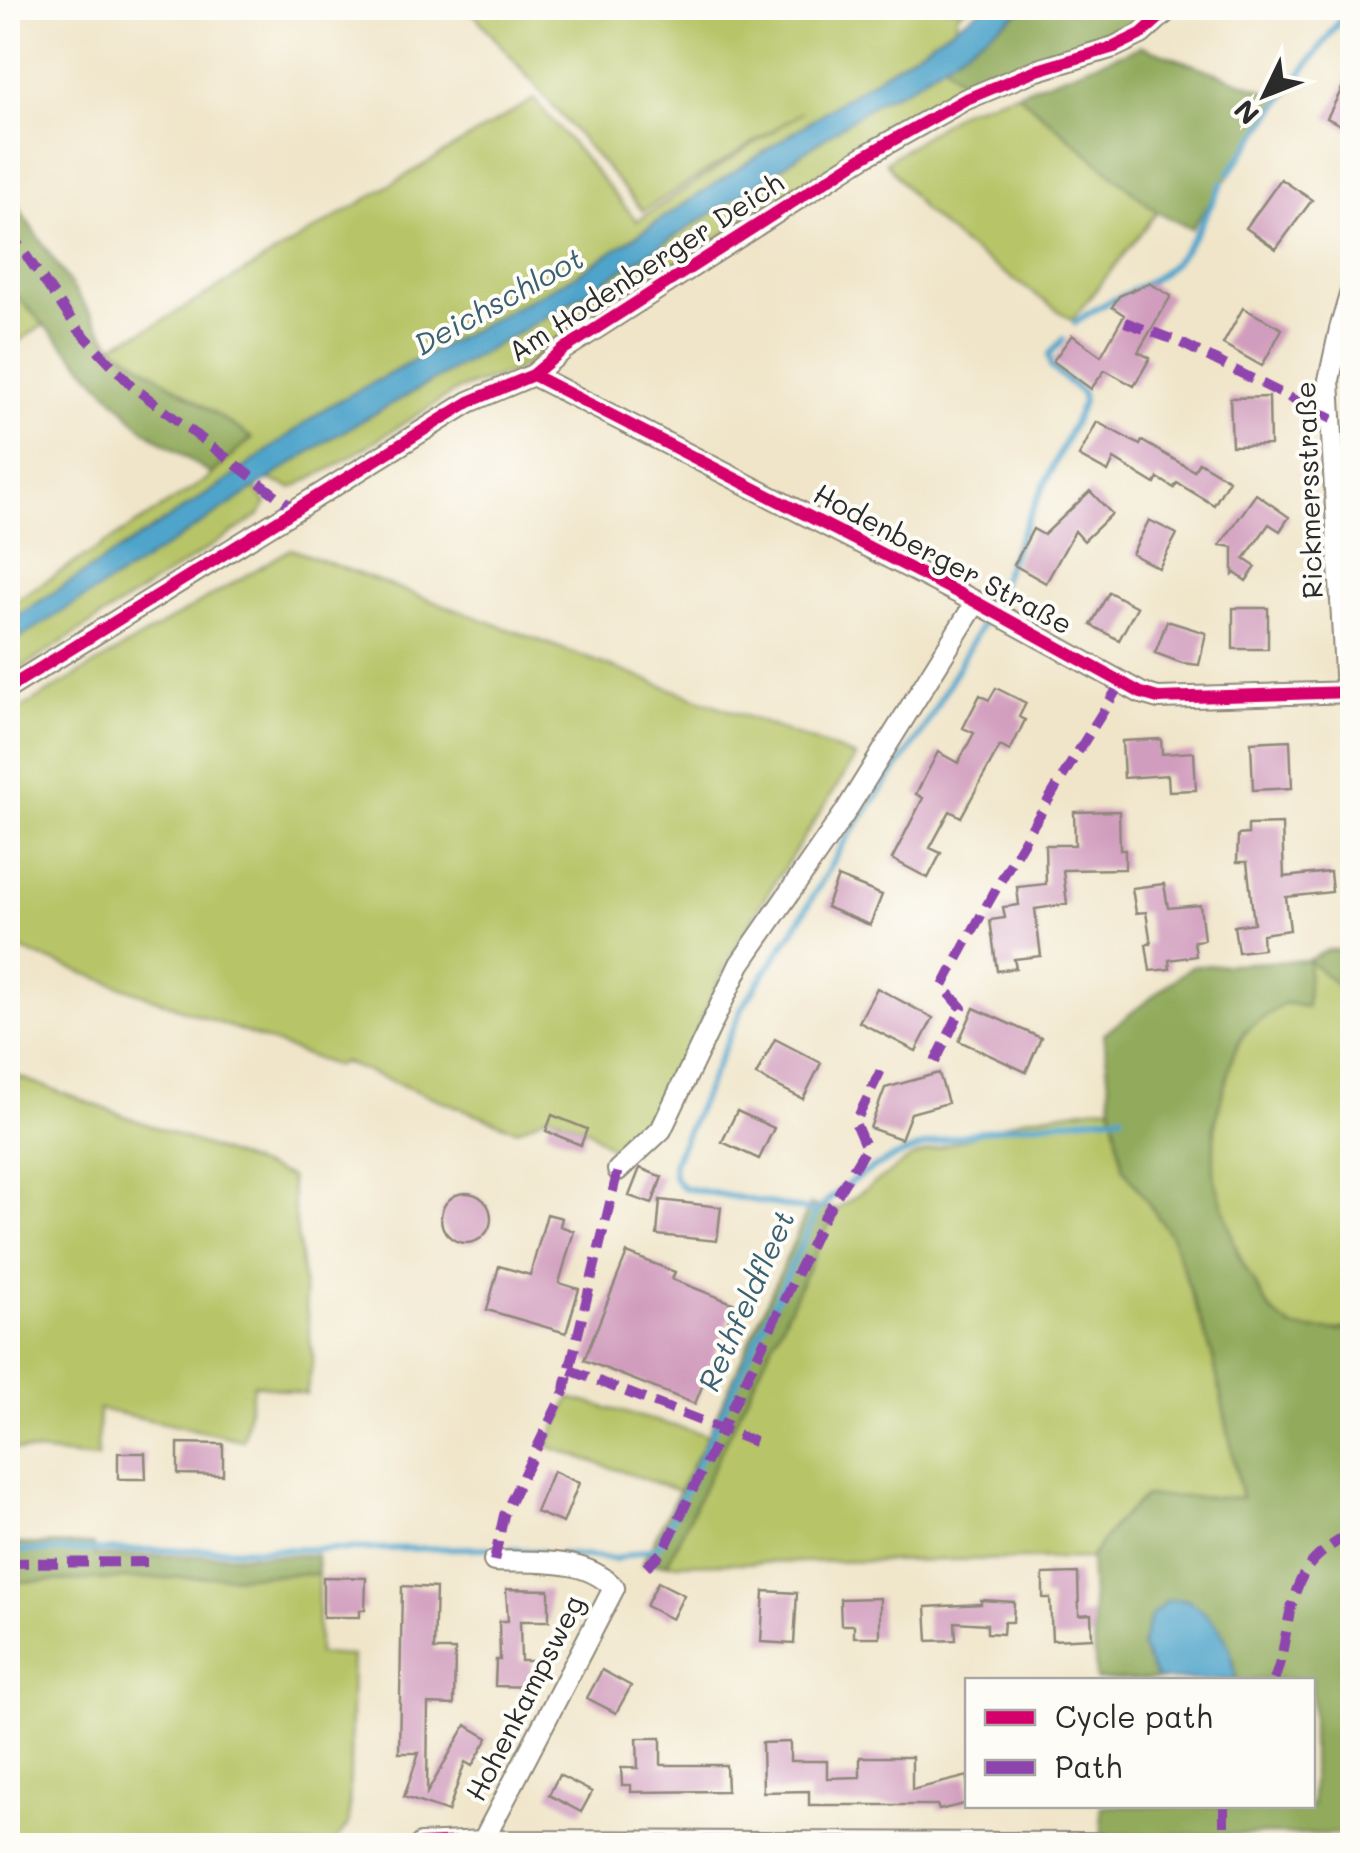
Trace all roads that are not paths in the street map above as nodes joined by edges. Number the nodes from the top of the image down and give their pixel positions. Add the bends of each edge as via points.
1 (1170, 8) edge
2 (1352, 288) edge
3 (533, 375) junction
4 (976, 602) junction
5 (8, 688) edge
6 (1349, 692) edge
7 (618, 1170) dead end
8 (494, 1561) dead end
9 (483, 1841) junction
10 (650, 1843) edge
11 (421, 1844) edge
12 (1064, 1844) edge
13 (1352, 1844) edge

1 - 3 street, Am Hodenberger Deich via 1114,47 964,100 863,157
2 - 6 street, Rickmersstraße via 1330,380
3 - 4 street, Hodenberger Straße
3 - 5 street, Am Hodenberger Deich via 469,402
4 - 6 street, Hodenberger Straße via 1158,698
4 - 7 street, Hodenberger Straße via 844,814 740,964 661,1130
8 - 9 street, Hohenkampsweg via 578,1566 614,1588
9 - 10 street, Hohenkampsweg
9 - 11 street, Hohenkampsweg
10 - 12 street, Hohenkampsweg
12 - 13 street, Hohenkampsweg

